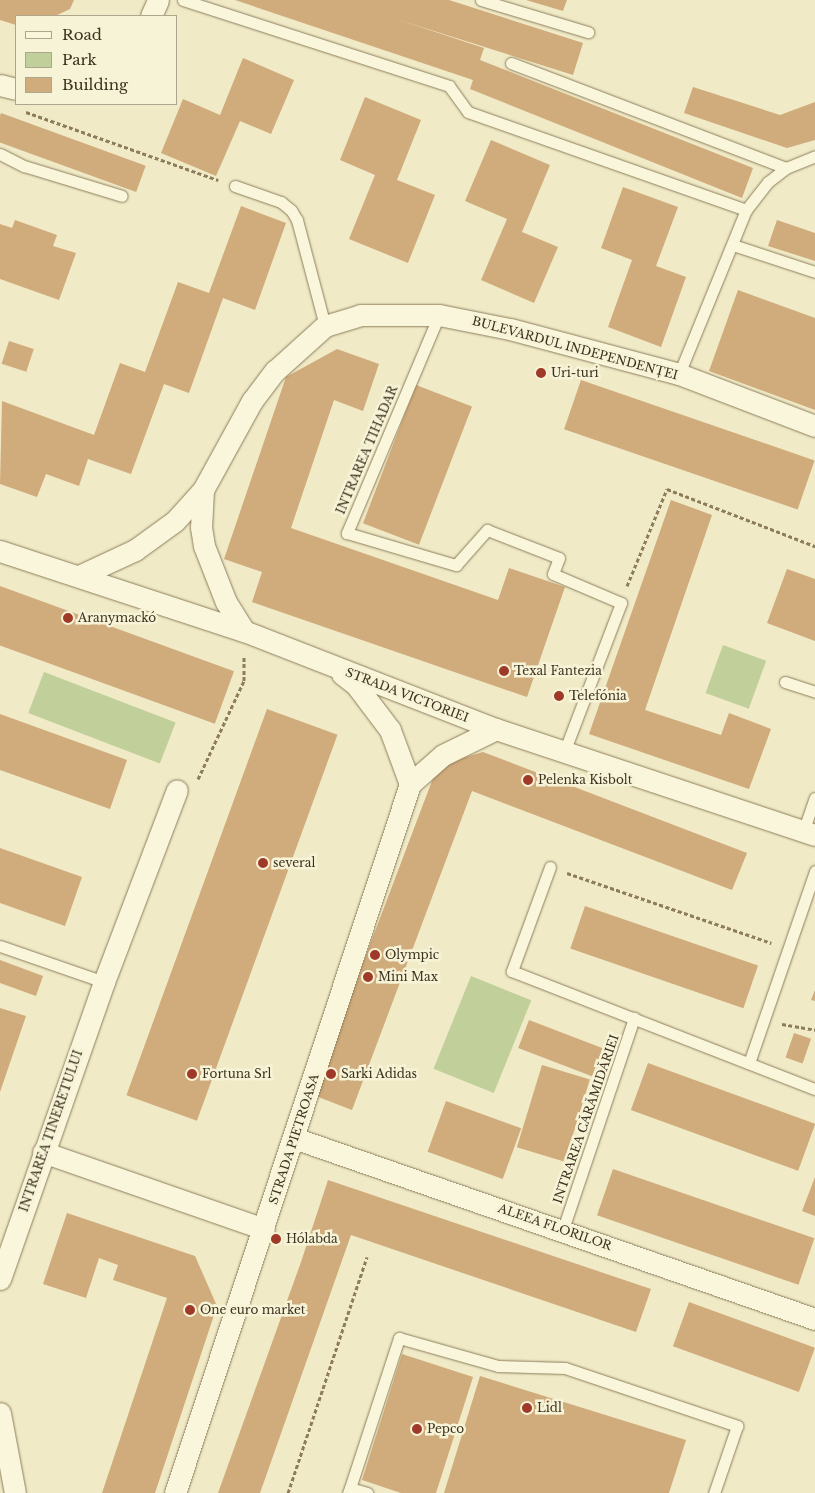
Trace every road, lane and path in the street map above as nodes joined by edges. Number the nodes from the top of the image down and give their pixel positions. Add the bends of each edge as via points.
1 (158, 0) edge
2 (183, 0) edge
3 (481, 0) edge
4 (151, 15) edge
5 (588, 32) dead end
6 (510, 63) dead end
7 (0, 85) edge
8 (15, 97) edge
9 (32, 105) edge
10 (0, 154) edge
11 (815, 156) edge
12 (786, 168) junction
13 (235, 186) joint
14 (122, 196) dead end
15 (746, 210) junction
16 (733, 244) junction
17 (815, 272) edge
18 (439, 316) junction
19 (325, 326) junction
20 (679, 374) junction
21 (815, 426) edge
22 (203, 490) junction
23 (815, 546) edge
24 (0, 551) edge
25 (79, 576) junction
26 (621, 603) junction
27 (244, 631) junction
28 (332, 666) junction
29 (785, 682) dead end
30 (815, 692) edge
31 (496, 729) junction
32 (564, 752) junction
33 (410, 784) junction
34 (177, 790) joint
35 (815, 798) edge
36 (809, 833) edge
37 (550, 867) joint
38 (815, 872) edge
39 (0, 946) edge
40 (788, 949) junction
41 (104, 982) junction
42 (634, 1018) junction
43 (764, 1020) junction
44 (815, 1030) edge
45 (749, 1063) junction
46 (815, 1089) edge
47 (294, 1138) junction
48 (44, 1152) junction
49 (264, 1229) junction
50 (563, 1229) junction
51 (367, 1257) dead end
52 (0, 1279) edge
53 (815, 1318) edge
54 (0, 1414) edge
55 (349, 1490) edge
56 (15, 1493) edge
57 (175, 1493) edge
58 (288, 1493) edge
59 (367, 1493) edge
60 (714, 1493) edge

1 - 4 street
2 - 15 lane via 448,86 468,112
3 - 5 lane
6 - 12 lane
7 - 8 street
9 - 13 path
10 - 14 lane via 24,166
11 - 12 lane
12 - 15 lane via 768,182
13 - 19 lane via 282,202 291,210 297,220
15 - 16 lane
16 - 17 lane
16 - 20 lane
18 - 19 street, BULEVARDUL INDEPENDENȚEI via 378,313
18 - 20 street, BULEVARDUL INDEPENDENȚEI via 510,328
18 - 26 lane, INTRAREA TIHADAR via 347,533 456,565 487,530 559,558 553,574
19 - 22 street, BULEVARDUL INDEPENDENȚEI via 275,372 252,401
20 - 21 street, BULEVARDUL INDEPENDENȚEI
22 - 25 street, BULEVARDUL INDEPENDENȚEI via 190,506 154,537 115,562
22 - 27 street, BULEVARDUL INDEPENDENȚEI via 201,527 204,546 223,595
23 - 26 path via 667,489
24 - 25 street, STRADA VICTORIEI
25 - 27 street, STRADA VICTORIEI
26 - 32 lane
27 - 28 street, STRADA VICTORIEI
27 - 34 path via 244,681 190,796
28 - 31 street, STRADA VICTORIEI
28 - 33 street via 356,685 390,730
29 - 30 lane
31 - 32 street, STRADA VICTORIEI
31 - 33 street via 443,755
32 - 36 street, STRADA VICTORIEI
33 - 47 street, STRADA PIETROASA
34 - 41 street, INTRAREA TINERETULUI
35 - 36 lane
37 - 40 path
37 - 42 lane via 512,971
38 - 40 lane
39 - 41 lane
40 - 43 lane
41 - 48 street, INTRAREA TINERETULUI
42 - 45 lane
42 - 50 lane, INTRAREA CĂRĂMIDĂRIEI
43 - 44 path
43 - 45 lane
45 - 46 lane
47 - 49 street, STRADA PIETROASA
47 - 50 street, ALEEA FLORILOR
48 - 49 street
48 - 52 street, INTRAREA TINERETULUI
49 - 57 street, STRADA PIETROASA
50 - 53 street, ALEEA FLORILOR
51 - 58 path
54 - 56 street
55 - 59 lane
55 - 60 lane via 399,1338 498,1366 565,1368 737,1426

